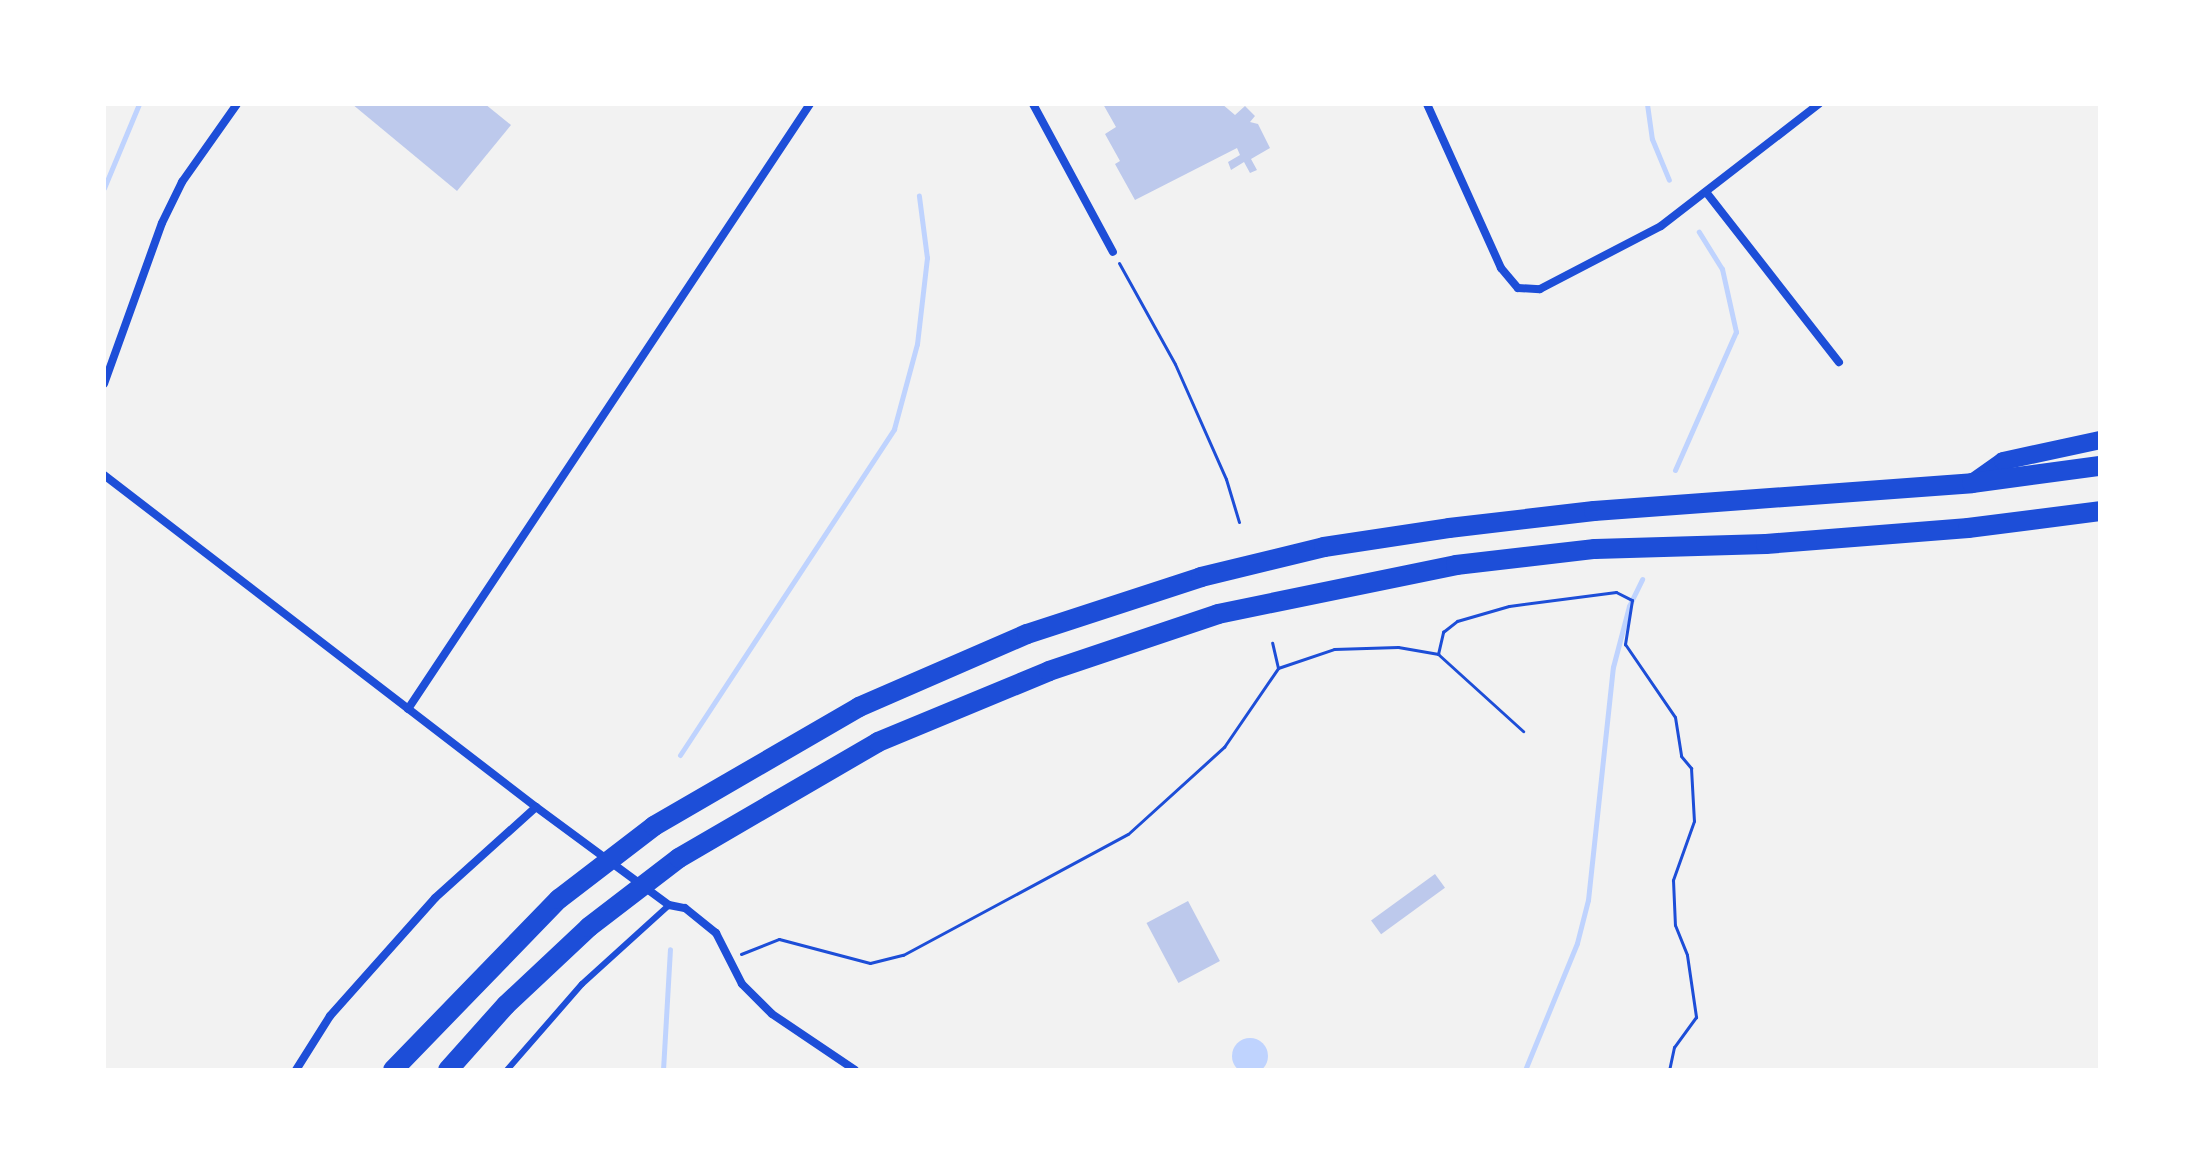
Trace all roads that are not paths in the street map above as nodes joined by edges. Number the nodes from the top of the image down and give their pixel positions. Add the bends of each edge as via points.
1 (237, 104) edge
2 (810, 104) edge
3 (1033, 104) edge
4 (1427, 104) edge
5 (1819, 104) edge
6 (1706, 192) junction
7 (1113, 252) road end
8 (1839, 362) dead end
9 (104, 384) edge
10 (2100, 440) edge
11 (2100, 466) edge
12 (104, 475) edge
13 (1972, 483) junction
14 (2098, 513) edge
15 (408, 709) junction
16 (536, 807) junction
17 (669, 905) junction
18 (296, 1070) edge
19 (393, 1070) edge
20 (448, 1070) edge
21 (507, 1070) edge
22 (855, 1070) edge

1 - 9 street via 182,182 162,223
2 - 15 street
3 - 7 street
4 - 6 street via 1501,268 1518,288 1540,289 1616,251
5 - 6 street
6 - 8 street
10 - 13 highway via 2003,461
11 - 13 highway
12 - 15 street
13 - 19 highway via 1594,511 1324,547 1201,577 1027,634 859,707 654,826 559,899
14 - 20 highway via 1766,544 1595,549 1456,565 1218,614 1049,671 878,742 679,858 589,927 506,1005
15 - 16 street
16 - 17 street
16 - 18 street via 435,898 330,1016
17 - 21 lane via 582,984
17 - 22 street via 685,908 716,933 728,962 772,1014

